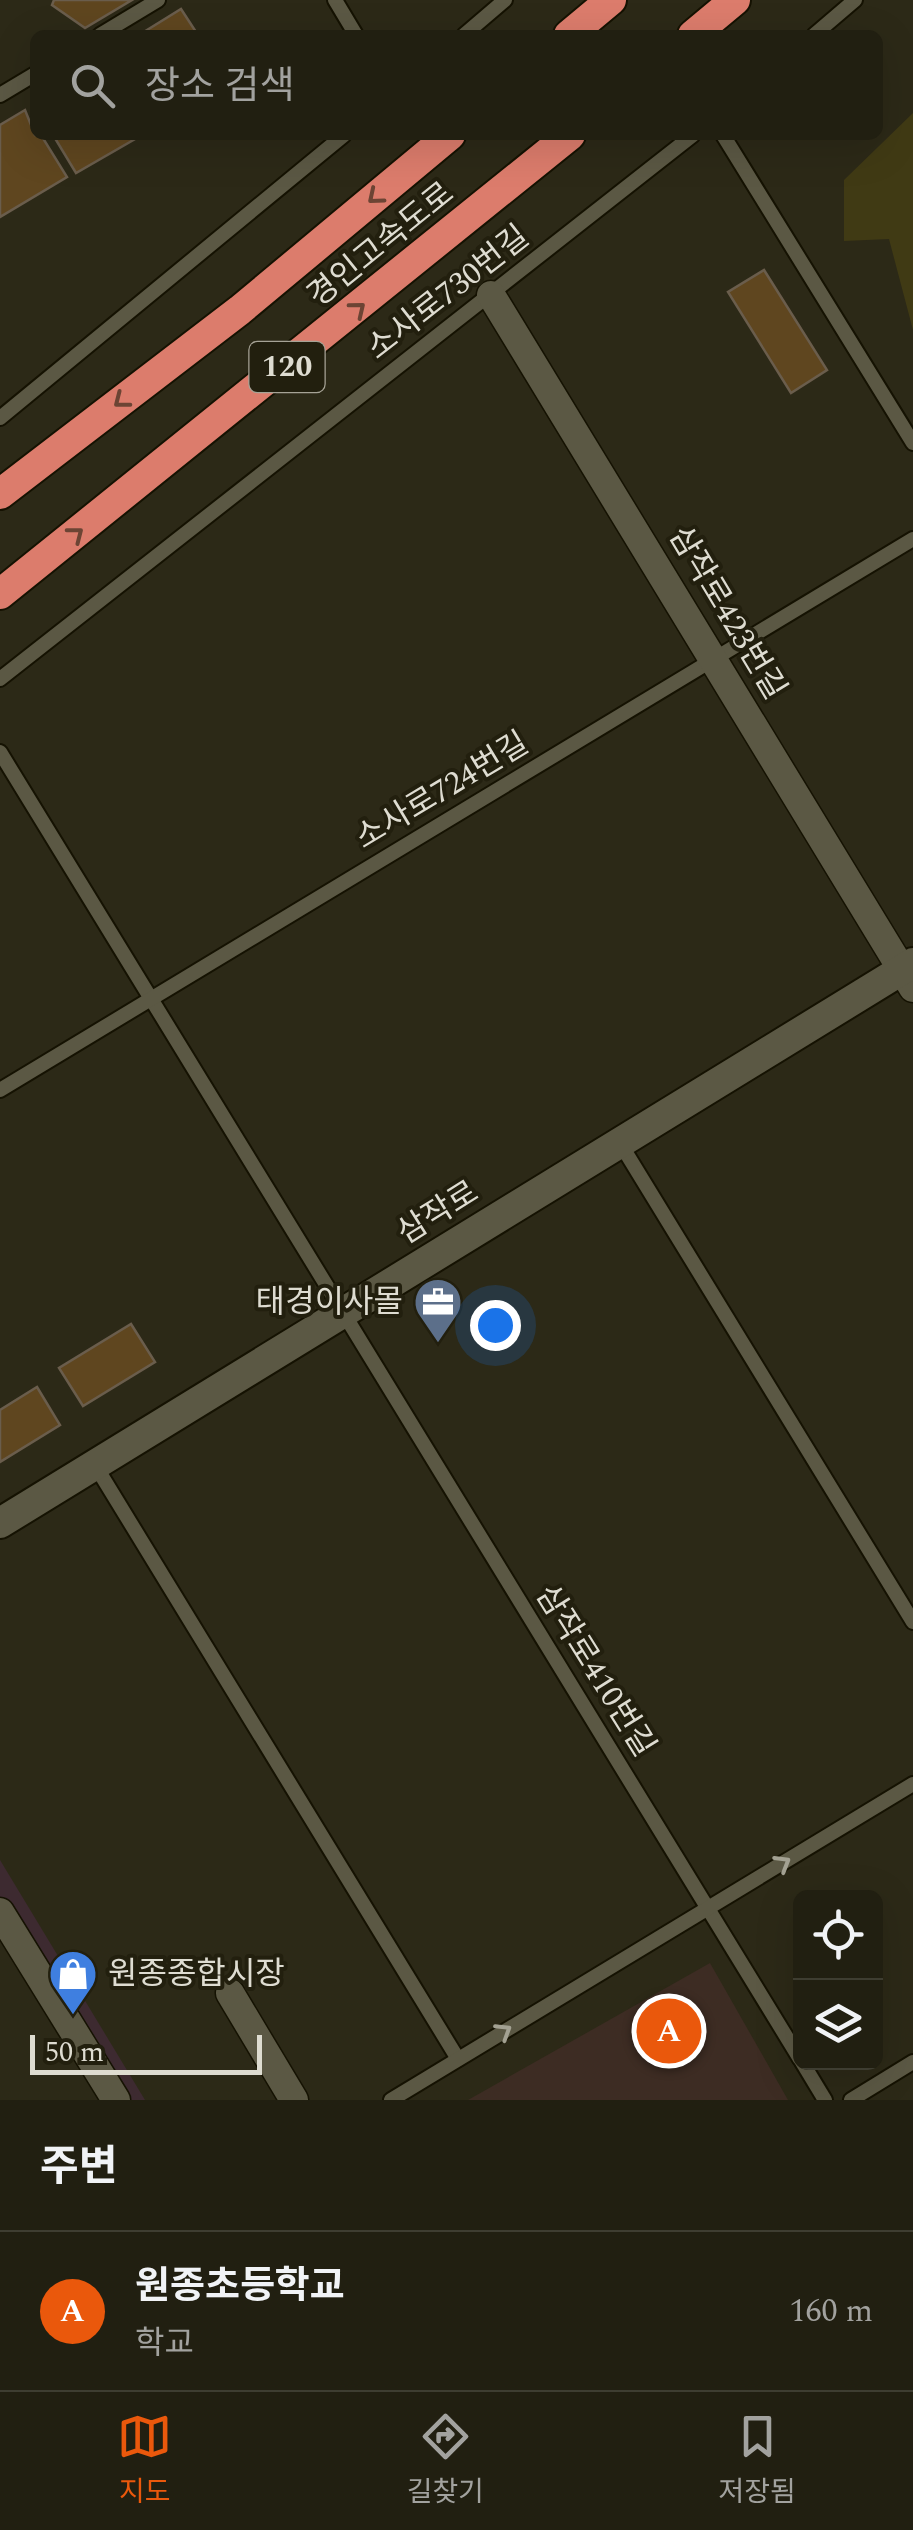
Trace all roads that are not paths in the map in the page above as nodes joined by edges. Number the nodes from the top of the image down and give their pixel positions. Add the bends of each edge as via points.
1 (158, 0) edge
2 (335, 0) edge
3 (505, 0) edge
4 (611, 0) edge
5 (736, 0) edge
6 (855, 0) edge
7 (108, 30) edge
8 (353, 30) edge
9 (470, 30) edge
10 (575, 30) edge
11 (698, 30) edge
12 (820, 30) edge
13 (30, 77) edge
14 (0, 95) edge
15 (338, 140) edge
16 (444, 140) edge
17 (564, 140) edge
18 (688, 140) edge
19 (726, 140) edge
20 (491, 295) junction
21 (0, 418) edge
22 (913, 443) edge
23 (0, 494) edge
24 (913, 539) edge
25 (0, 594) edge
26 (715, 659) junction
27 (0, 679) edge
28 (0, 752) edge
29 (909, 973) edge
30 (152, 998) junction
31 (0, 1090) edge
32 (620, 1142) junction
33 (342, 1313) junction
34 (95, 1465) junction
35 (0, 1523) edge
36 (913, 1622) edge
37 (913, 1784) edge
38 (708, 1908) junction
39 (0, 1912) edge
40 (230, 1994) dead end
41 (793, 2046) edge
42 (458, 2060) junction
43 (913, 2062) edge
44 (807, 2070) edge
45 (116, 2100) edge
46 (294, 2100) edge
47 (391, 2100) edge
48 (825, 2100) edge
49 (850, 2100) edge

1 - 7 lane
2 - 8 lane
3 - 9 lane
4 - 10 highway
5 - 11 highway
6 - 12 lane
13 - 14 lane
15 - 21 lane
16 -> 23 highway, 경인고속도로 / 120 via 240,310
25 -> 17 highway, 경인고속도로 / 120
18 - 20 lane, 소사로730번길
19 - 22 lane
20 - 26 street, 삼작로423번길
20 - 27 lane, 소사로730번길
24 - 26 lane, 소사로724번길
26 - 29 street, 삼작로423번길
26 - 30 lane, 소사로724번길
28 - 30 lane, 삼작로410번길
29 - 32 street, 삼작로
30 - 31 lane, 소사로724번길
30 - 33 lane, 삼작로410번길
32 - 33 street, 삼작로
32 - 36 lane
33 - 34 street, 삼작로
33 - 38 lane, 삼작로410번길
34 - 35 street, 삼작로
34 - 42 lane
38 -> 37 lane
38 - 41 lane, 삼작로410번길
42 -> 38 lane
39 - 45 street
40 - 46 street
42 - 47 lane
43 - 49 lane
44 - 48 lane, 삼작로410번길

